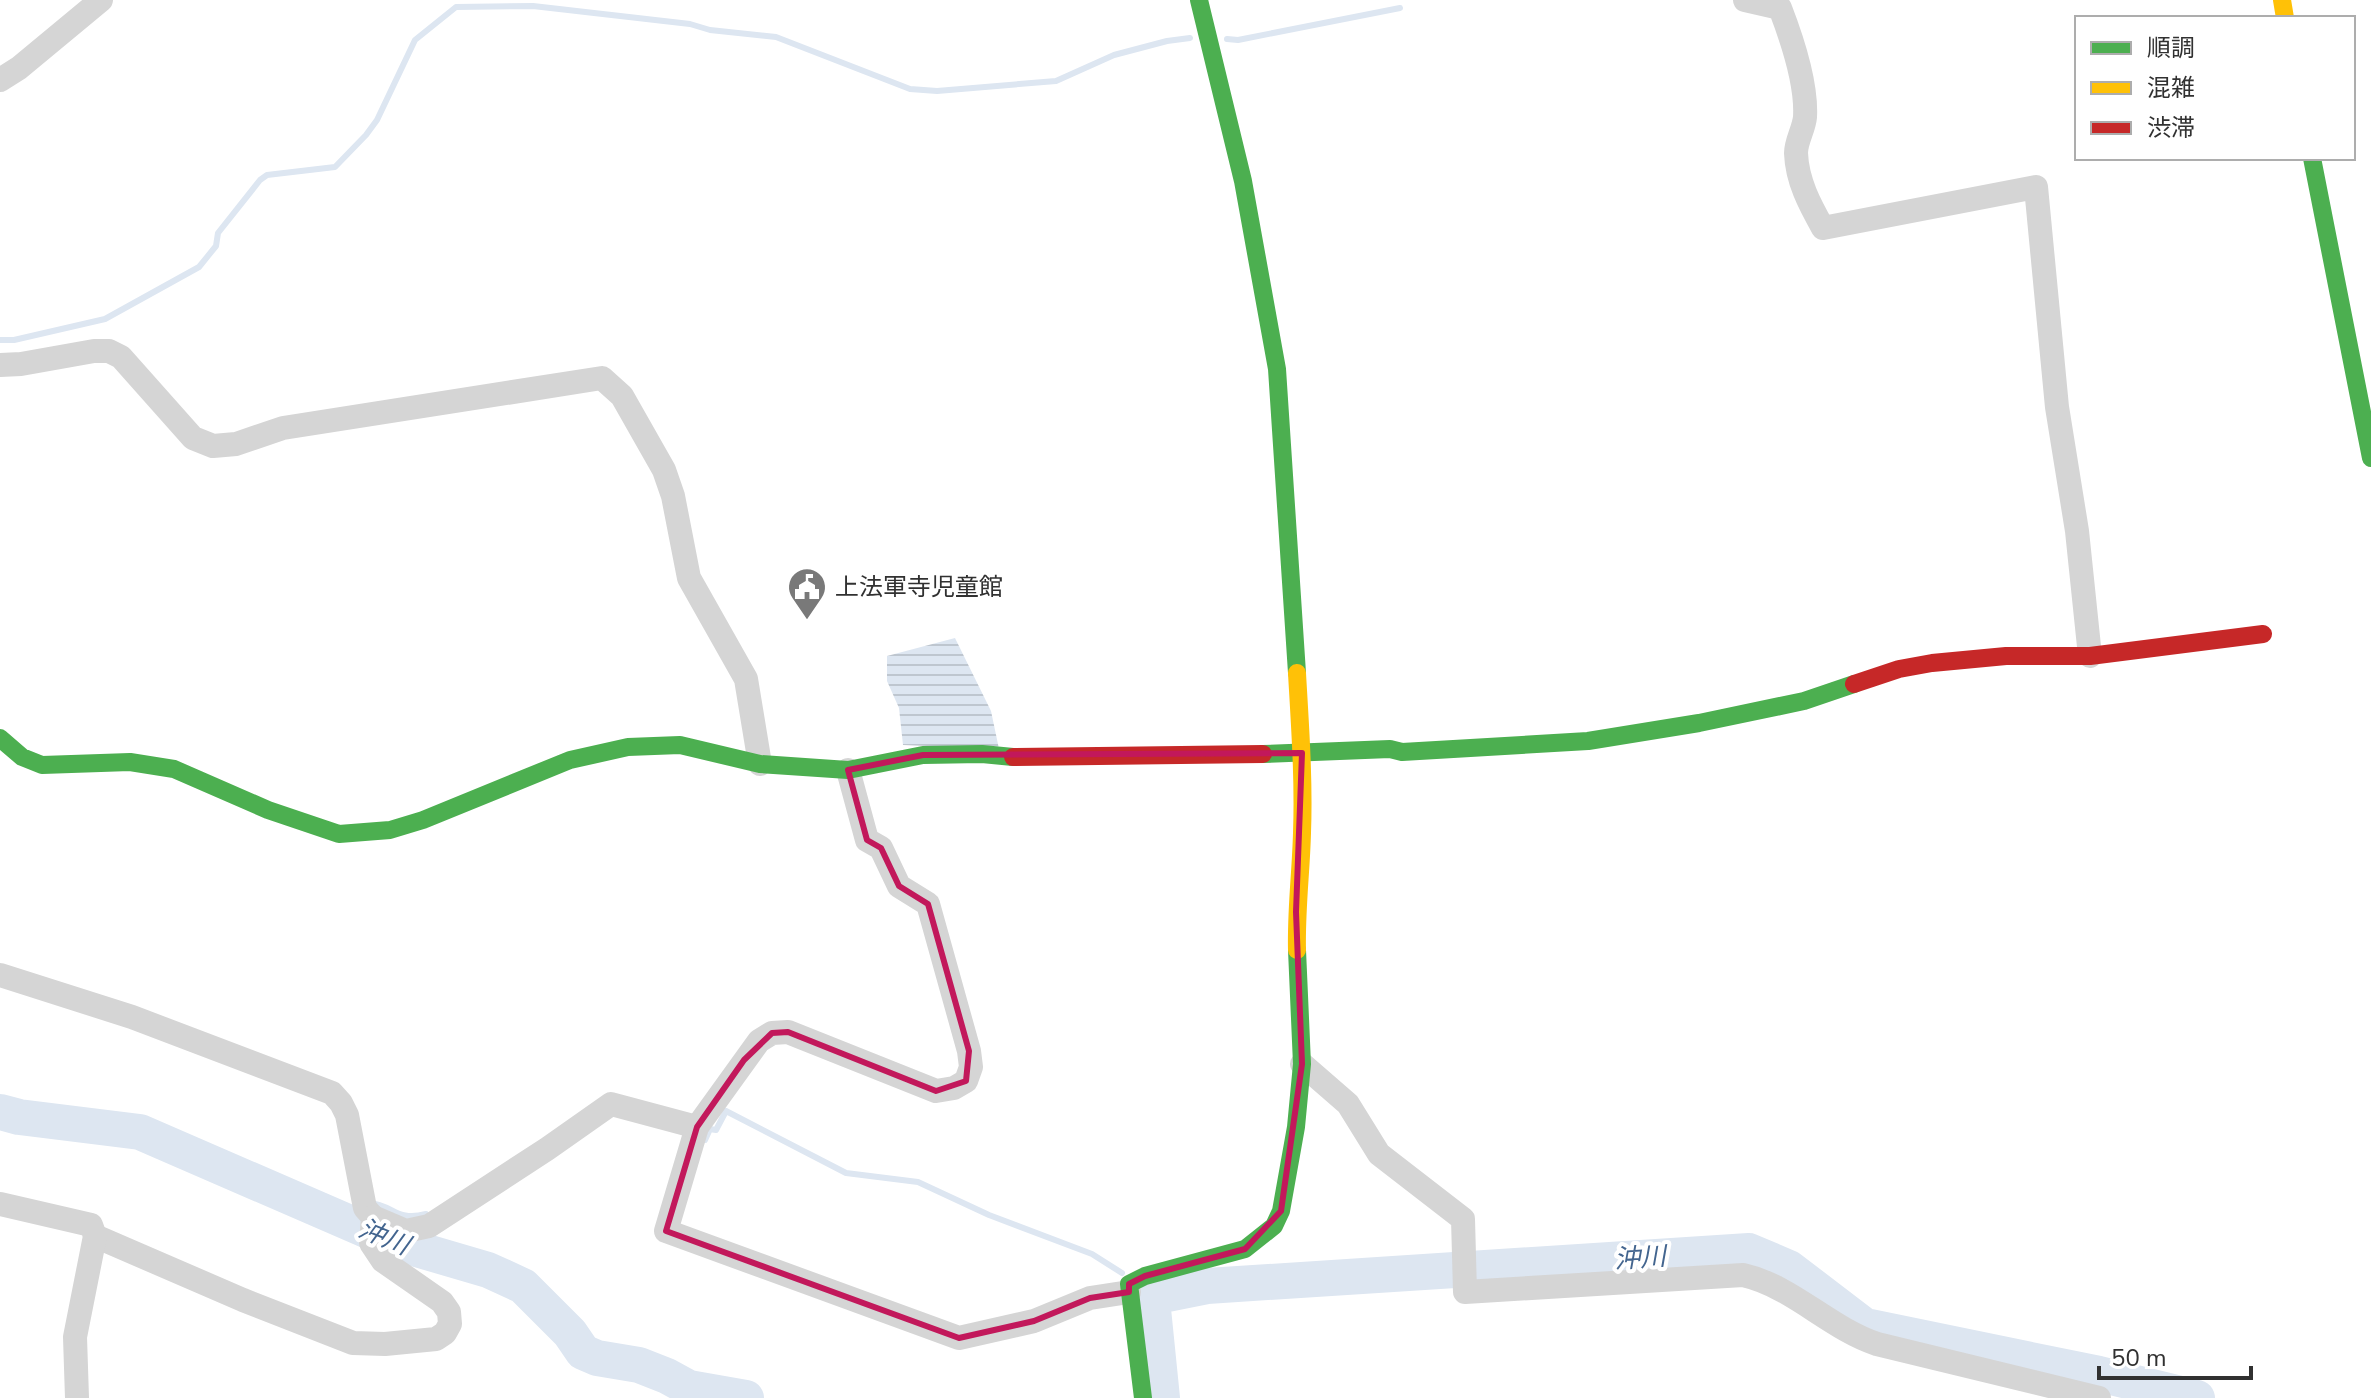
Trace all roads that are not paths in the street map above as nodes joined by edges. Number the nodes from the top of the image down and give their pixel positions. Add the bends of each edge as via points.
1 (101, 0) edge
2 (1199, 0) edge
3 (1745, 0) edge
4 (0, 80) edge
5 (2312, 160) edge
6 (0, 365) edge
7 (2371, 458) edge
8 (2263, 634) dead end
9 (2090, 656) junction
10 (0, 738) edge
11 (1302, 753) junction
12 (760, 764) junction
13 (848, 770) junction
14 (0, 975) edge
15 (1302, 1064) junction
16 (697, 1127) junction
17 (0, 1204) edge
18 (369, 1218) junction
19 (95, 1236) junction
20 (1129, 1292) junction
21 (2054, 1392) edge
22 (77, 1398) edge
23 (1143, 1398) edge
24 (2099, 1398) edge

1 - 4 street
2 - 11 street via 1243,181 1277,369
3 - 9 street via 1780,8 1789,34 1805,116 1796,151 1805,195 1823,228 2036,187 2057,407
5 - 7 street
6 - 12 street via 109,351 121,357 193,438 213,446 283,428 602,378 622,396 664,470 689,578 746,679
8 - 9 street
9 - 11 street via 1932,663 1804,701 1588,741
10 - 12 street via 22,757 42,765 130,762 174,769 339,834 390,830 570,760 628,747 680,745
11 - 13 street via 923,755
11 - 15 street via 1296,912
12 - 13 street
13 - 16 street via 867,840 881,848 899,886 928,904 969,1051 966,1081 936,1091 788,1032 772,1033 759,1041
14 - 18 street via 132,1017 332,1093 347,1115
15 - 20 street via 1293,1142 1274,1226 1245,1249 1145,1276 1129,1284
15 - 21 street via 1348,1104 1379,1154 1463,1219 1465,1292 1743,1275 1765,1280 1857,1337
16 - 18 street via 611,1104 429,1226 406,1231
16 - 20 street via 666,1231 959,1338 1034,1321 1090,1298
17 - 19 street via 91,1225
18 - 19 street via 383,1261 449,1312 450,1324 436,1339 353,1343
19 - 22 street via 75,1337
20 - 23 street
21 - 24 street

